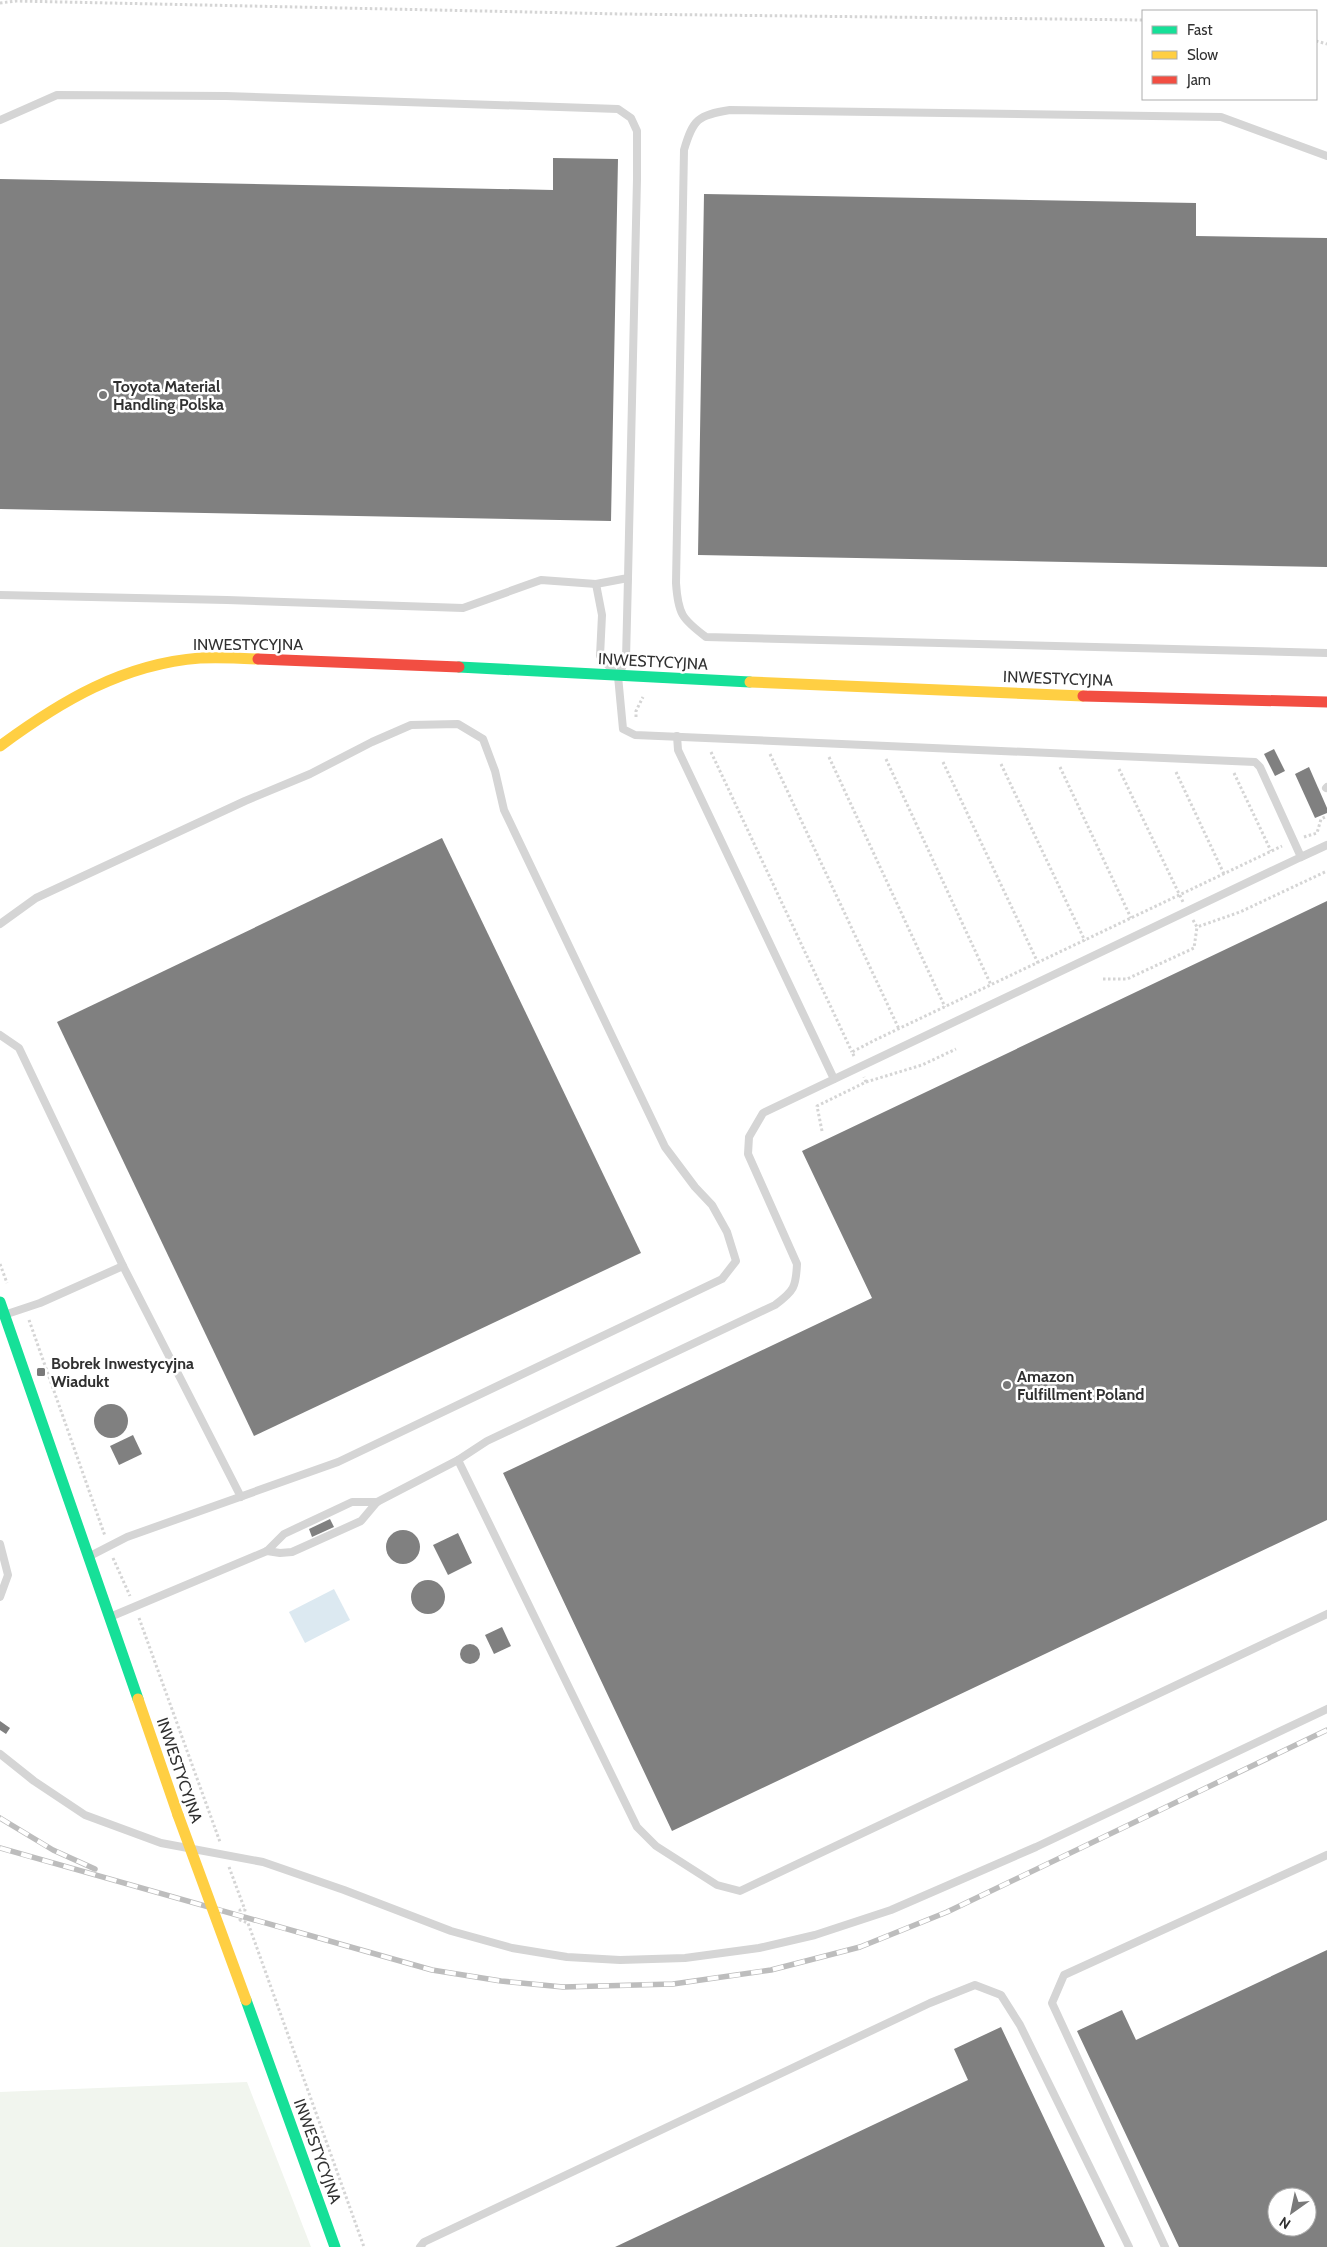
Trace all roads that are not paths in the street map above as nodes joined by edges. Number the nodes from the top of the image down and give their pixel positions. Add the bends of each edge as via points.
1 (0, 120) edge
2 (1327, 156) edge
3 (628, 578) junction
4 (596, 584) junction
5 (0, 595) edge
6 (1327, 653) edge
7 (618, 676) junction
8 (1327, 702) edge
9 (677, 736) junction
10 (0, 746) edge
11 (1327, 845) edge
12 (1301, 857) junction
13 (0, 924) edge
14 (0, 1035) edge
15 (834, 1079) junction
16 (124, 1266) junction
17 (0, 1302) edge
18 (5, 1315) junction
19 (458, 1460) junction
20 (241, 1497) junction
21 (377, 1502) junction
22 (0, 1544) edge
23 (268, 1551) junction
24 (89, 1556) junction
25 (0, 1597) edge
26 (1327, 1614) edge
27 (109, 1617) junction
28 (1327, 1710) edge
29 (0, 1754) edge
30 (1327, 1855) edge
31 (335, 2247) edge
32 (420, 2247) edge
33 (1129, 2247) edge
34 (1165, 2247) edge

1 - 3 lane via 57,96 226,96 568,107 618,109 631,118 637,131 637,179
2 - 6 lane via 1221,117 730,110 707,114 691,128 684,150 676,584 678,604 687,623 706,637
3 - 4 lane
3 - 7 lane via 626,659
4 - 5 lane via 541,580 463,608
4 - 7 lane via 602,615 600,656
7 - 8 street, INWESTYCYJNA via 1043,695
7 - 9 lane via 623,729 635,735
7 - 10 street, INWESTYCYJNA via 200,658 140,669 89,688
9 - 12 lane via 1255,762
9 - 15 lane via 678,750
11 - 12 lane
12 - 15 lane
13 - 20 lane via 36,898 310,774 380,738 411,725 458,724 483,739 504,810 665,1147 712,1205 727,1232 736,1261 722,1279 338,1462
14 - 16 lane via 19,1048
15 - 19 lane via 763,1113 749,1137 748,1154 798,1264 791,1294 775,1305 487,1441
16 - 18 lane
16 - 20 lane
17 - 18 street, INWESTYCYJNA
18 - 24 street, INWESTYCYJNA
19 - 21 lane
19 - 26 lane via 637,1827 656,1846 717,1885 740,1891
20 - 24 lane
21 - 23 lane via 352,1502 284,1534
21 - 23 lane via 361,1521 310,1544 292,1552
22 - 25 lane via 8,1575
23 - 27 lane
24 - 27 street, INWESTYCYJNA
27 - 31 street, INWESTYCYJNA, bridge
28 - 29 lane via 1036,1847 890,1910 815,1935 759,1948 685,1958 611,1960 567,1957 512,1948 451,1931 262,1862 161,1843 85,1815
30 - 34 lane via 1064,1975 1052,2004
32 - 33 lane via 424,2242 974,1985 1001,1995 1020,2025

